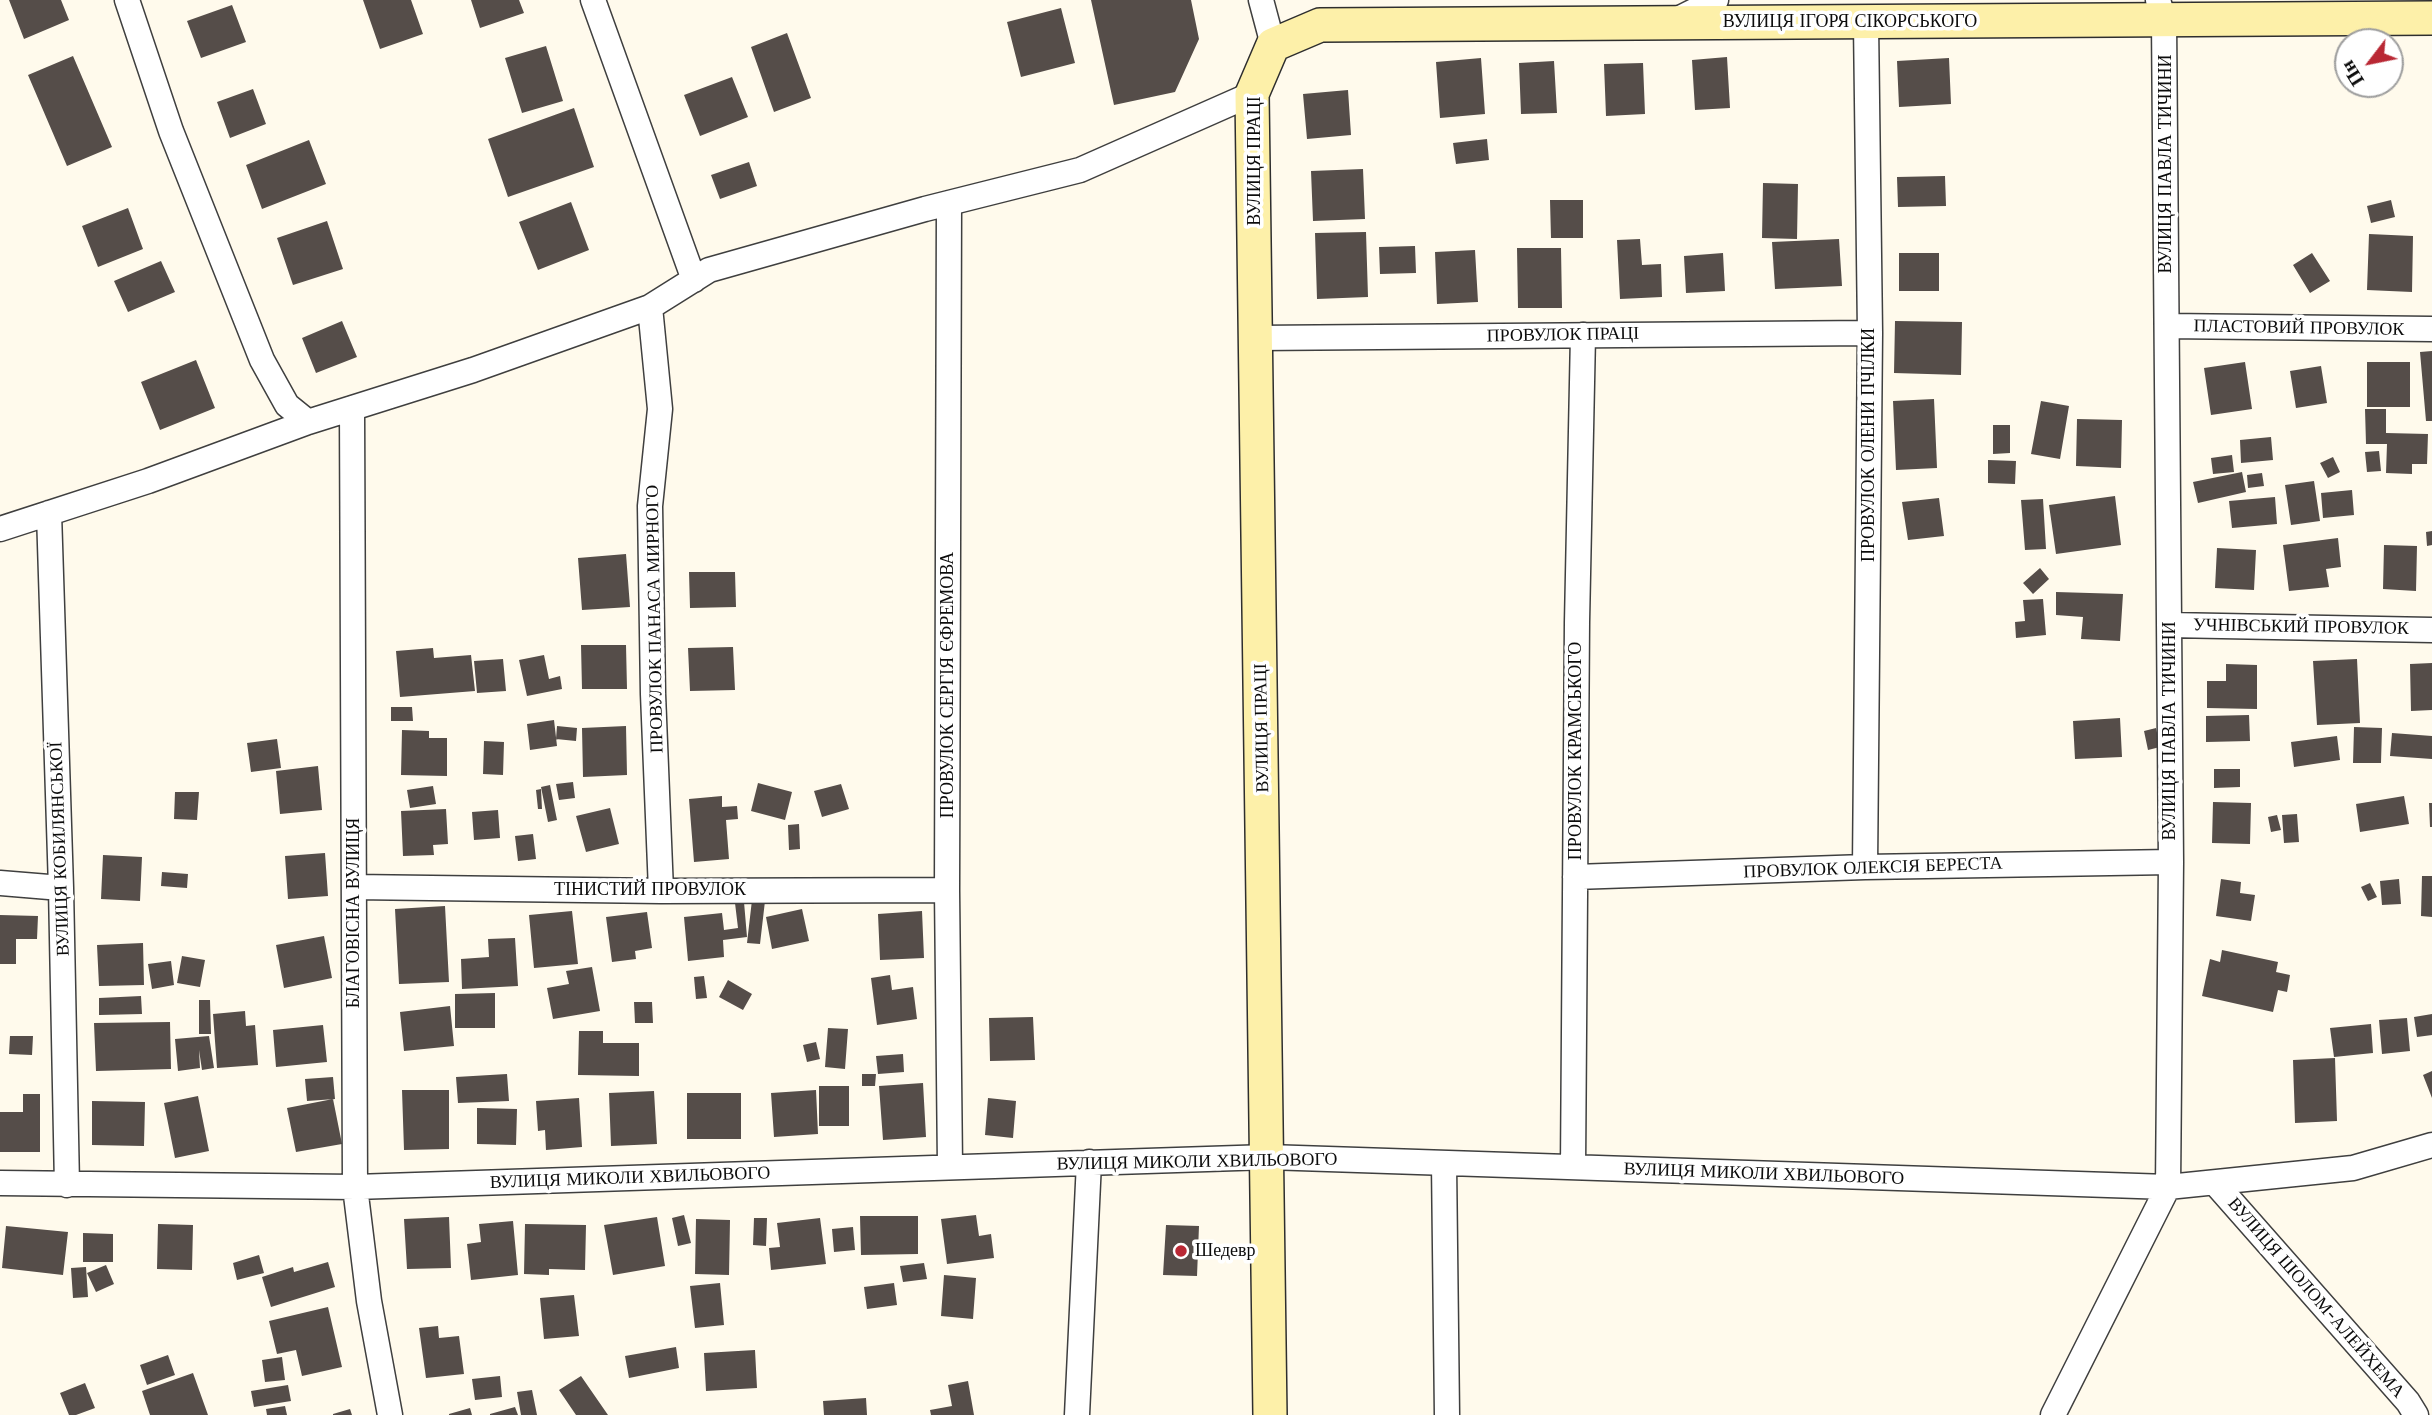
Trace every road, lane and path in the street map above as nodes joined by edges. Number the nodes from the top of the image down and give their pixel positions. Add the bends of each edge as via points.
1 (127, 0) edge
2 (593, 0) edge
3 (1261, 0) edge
4 (1716, 0) edge
5 (2161, 10) edge
6 (2432, 18) edge
7 (1669, 23) junction
8 (1866, 23) junction
9 (1273, 45) junction
10 (1252, 94) junction
11 (949, 203) junction
12 (694, 280) junction
13 (650, 307) junction
14 (2167, 326) junction
15 (2432, 329) edge
16 (1870, 333) junction
17 (1583, 335) junction
18 (1256, 338) junction
19 (352, 408) junction
20 (308, 422) junction
21 (49, 513) junction
22 (0, 529) edge
23 (2169, 625) junction
24 (2432, 629) edge
25 (2171, 862) junction
26 (1865, 867) junction
27 (1575, 877) junction
28 (0, 883) edge
29 (354, 887) junction
30 (61, 888) junction
31 (947, 890) junction
32 (661, 891) junction
33 (2432, 1145) edge
34 (1268, 1157) junction
35 (1088, 1162) junction
36 (1444, 1163) junction
37 (950, 1167) junction
38 (1573, 1167) junction
39 (0, 1183) edge
40 (2215, 1183) junction
41 (68, 1185) junction
42 (355, 1187) junction
43 (2168, 1187) junction
44 (390, 1415) edge
45 (1077, 1415) edge
46 (1270, 1415) edge
47 (1447, 1415) edge
48 (2053, 1415) edge
49 (2416, 1415) edge

1 - 20 street via 171,131 262,360 287,405
2 - 12 street
3 - 9 street
4 - 7 street
5 - 6 main road, ВУЛИЦЯ ІГОРЯ СІКОРСЬКОГО
5 - 8 main road, ВУЛИЦЯ ІГОРЯ СІКОРСЬКОГО
5 - 14 street, ВУЛИЦЯ ПАВЛА ТИЧИНИ
7 - 8 main road, ВУЛИЦЯ ІГОРЯ СІКОРСЬКОГО
7 - 9 main road, ВУЛИЦЯ ІГОРЯ СІКОРСЬКОГО via 1320,25
8 - 16 street, ПРОВУЛОК ОЛЕНИ ПЧІЛКИ
9 - 10 main road, ВУЛИЦЯ ПРАЦІ
10 - 11 street via 1080,170
10 - 18 main road, ВУЛИЦЯ ПРАЦІ
11 - 12 street via 709,271
11 - 31 street, ПРОВУЛОК СЕРГІЯ ЄФРЕМОВА
12 - 13 street
13 - 19 street
13 - 32 street, ПРОВУЛОК ПАНАСА МИРНОГО via 660,409 650,506
14 - 15 street, ПЛАСТОВИЙ ПРОВУЛОК
14 - 23 street, ВУЛИЦЯ ПАВЛА ТИЧИНИ
16 - 17 street, ПРОВУЛОК ПРАЦІ
16 - 26 street, ПРОВУЛОК ОЛЕНИ ПЧІЛКИ
17 - 18 street, ПРОВУЛОК ПРАЦІ
17 - 27 street, ПРОВУЛОК КРАМСЬКОГО
18 - 34 main road, ВУЛИЦЯ ПРАЦІ
19 - 20 street
19 - 29 street, БЛАГОВІСНА ВУЛИЦЯ
20 - 21 street
21 - 22 street
21 - 30 street, ВУЛИЦЯ КОБИЛЯНСЬКОЇ
23 - 24 street, УЧНІВСЬКИЙ ПРОВУЛОК
23 - 25 street, ВУЛИЦЯ ПАВЛА ТИЧИНИ
25 - 26 street, ПРОВУЛОК ОЛЕКСІЯ БЕРЕСТА
25 - 43 street, ВУЛИЦЯ ПАВЛА ТИЧИНИ
26 - 27 street, ПРОВУЛОК ОЛЕКСІЯ БЕРЕСТА
27 - 38 street, ПРОВУЛОК КРАМСЬКОГО
28 - 30 street
29 - 32 street, ТІНИСТИЙ ПРОВУЛОК
29 - 42 street, БЛАГОВІСНА ВУЛИЦЯ
30 - 41 street, ВУЛИЦЯ КОБИЛЯНСЬКОЇ
31 - 32 street, ТІНИСТИЙ ПРОВУЛОК
31 - 37 street, ПРОВУЛОК СЕРГІЯ ЄФРЕМОВА
33 - 40 street, ВУЛИЦЯ МИКОЛИ ХВИЛЬОВОГО via 2353,1168
34 - 35 street, ВУЛИЦЯ МИКОЛИ ХВИЛЬОВОГО
34 - 36 street, ВУЛИЦЯ МИКОЛИ ХВИЛЬОВОГО
34 - 46 main road, ВУЛИЦЯ ПРАЦІ
35 - 37 street, ВУЛИЦЯ МИКОЛИ ХВИЛЬОВОГО
35 - 45 street
36 - 38 street, ВУЛИЦЯ МИКОЛИ ХВИЛЬОВОГО
36 - 47 street
37 - 42 street, ВУЛИЦЯ МИКОЛИ ХВИЛЬОВОГО
38 - 43 street, ВУЛИЦЯ МИКОЛИ ХВИЛЬОВОГО
39 - 41 street, ВУЛИЦЯ МИКОЛИ ХВИЛЬОВОГО
40 - 43 street, ВУЛИЦЯ МИКОЛИ ХВИЛЬОВОГО
40 - 49 street, ВУЛИЦЯ ШОЛОМ-АЛЕЙХЕМА
41 - 42 street, ВУЛИЦЯ МИКОЛИ ХВИЛЬОВОГО
42 - 44 street, БЛАГОВІСНА ВУЛИЦЯ
43 - 48 street, ВУЛИЦЯ ПАВЛА ТИЧИНИ

